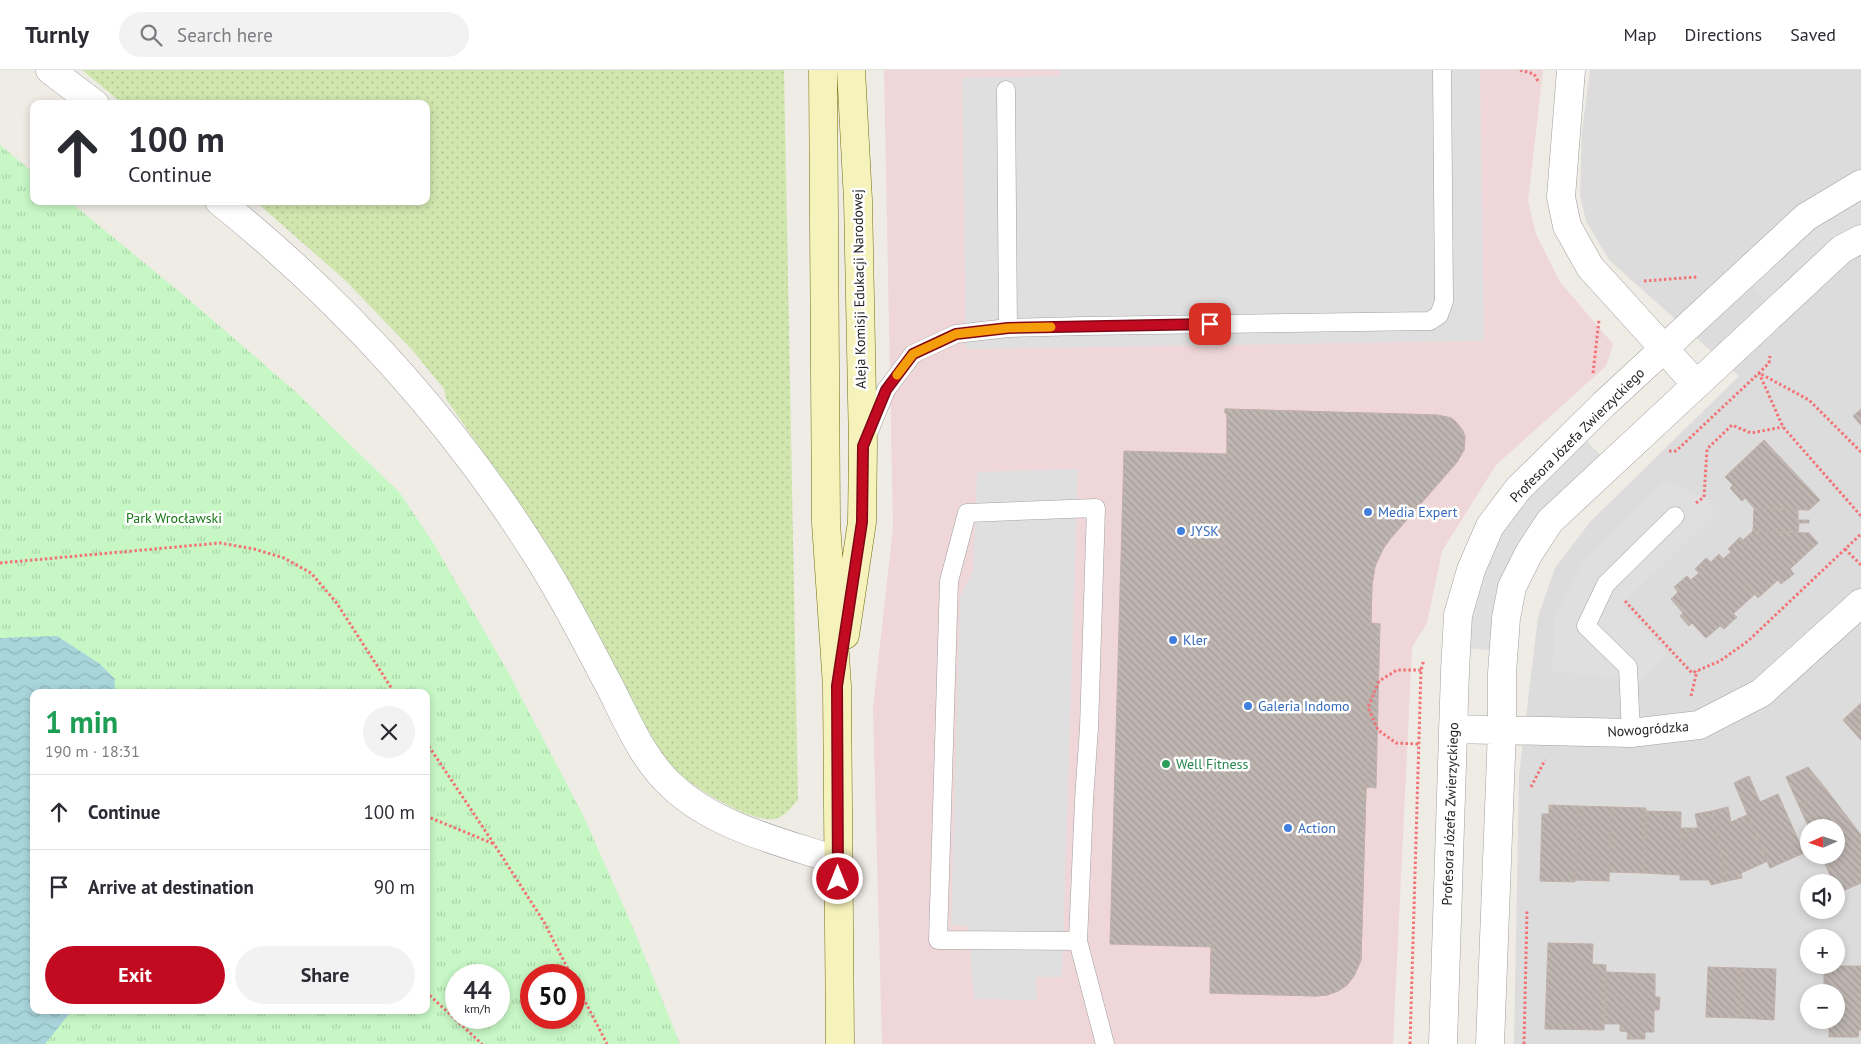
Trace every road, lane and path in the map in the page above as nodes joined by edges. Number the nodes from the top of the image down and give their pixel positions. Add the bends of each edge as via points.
1 (50, 70) edge
2 (823, 70) edge
3 (852, 70) edge
4 (1442, 70) edge
5 (1571, 70) edge
6 (1006, 90) dead end
7 (90, 100) edge
8 (1861, 184) edge
9 (224, 205) edge
10 (1861, 238) edge
11 (1008, 328) junction
12 (1664, 350) junction
13 (1696, 384) junction
14 (1783, 427) junction
15 (863, 446) junction
16 (1861, 452) edge
17 (1674, 516) joint
18 (1861, 516) edge
19 (1861, 534) edge
20 (1845, 549) junction
21 (0, 562) edge
22 (1861, 565) edge
23 (1606, 584) junction
24 (1861, 603) edge
25 (1421, 670) dead end
26 (1697, 671) junction
27 (837, 686) junction
28 (392, 689) edge
29 (1690, 700) dead end
30 (1453, 729) junction
31 (1502, 730) junction
32 (1631, 733) junction
33 (1418, 744) dead end
34 (430, 748) edge
35 (430, 818) edge
36 (494, 844) junction
37 (838, 861) junction
38 (1078, 941) junction
39 (565, 964) edge
40 (430, 996) edge
41 (585, 1001) edge
42 (1411, 1028) dead end
43 (1524, 1031) dead end
44 (482, 1044) edge
45 (607, 1044) edge
46 (840, 1044) edge
47 (1105, 1044) edge
48 (1410, 1044) edge
49 (1443, 1044) edge
50 (1490, 1044) edge
51 (1524, 1044) edge

1 - 7 street
2 - 27 main road, Aleja Komisji Edukacji Narodowej via 826,523
3 - 15 main road, Aleja Komisji Edukacji Narodowej
4 - 11 lane via 1444,301 1439,315 1430,321
5 - 12 street via 1561,197 1567,226 1590,267
6 - 11 lane
8 - 12 street, Profesora Józefa Zwierzyckiego via 1806,217
9 - 37 street via 358,327 453,435 537,555 641,746 665,780 714,815
10 - 13 street via 1842,250
11 - 15 lane via 956,334 913,354 886,390
12 - 13 street
12 - 30 street, Profesora Józefa Zwierzyckiego via 1518,488 1490,526 1471,570 1458,615
13 - 31 street via 1550,522 1529,553 1512,587 1506,618
14 - 16 path via 1759,373 1809,400
14 - 17 path via 1751,433 1732,425 1708,448 1704,498
14 - 18 path
15 - 27 main road, Aleja Komisji Edukacji Narodowej via 862,522
17 - 23 lane
19 - 20 path
20 - 22 path
20 - 26 path via 1748,641
21 - 28 path via 220,543 284,558 311,573 336,602
23 - 26 path via 1626,601 1692,673
23 - 32 lane via 1586,626 1628,667
24 - 32 street, Nowogródzka via 1761,692 1699,725
25 - 33 path via 1398,670 1379,681 1368,706 1378,730 1396,743
26 - 29 path
27 - 37 main road, Aleja Komisji Edukacji Narodowej
30 - 31 street, Nowogródzka
30 - 49 street, Profesora Józefa Zwierzyckiego
31 - 32 street, Nowogródzka
31 - 50 street
34 - 36 path
35 - 36 path
36 - 39 path via 544,922
37 - 46 main road, Aleja Komisji Edukacji Narodowej
38 - 38 lane via 1096,508 967,513 949,581 938,940
38 - 47 lane
40 - 44 path
41 - 45 path
42 - 48 path
43 - 51 path

